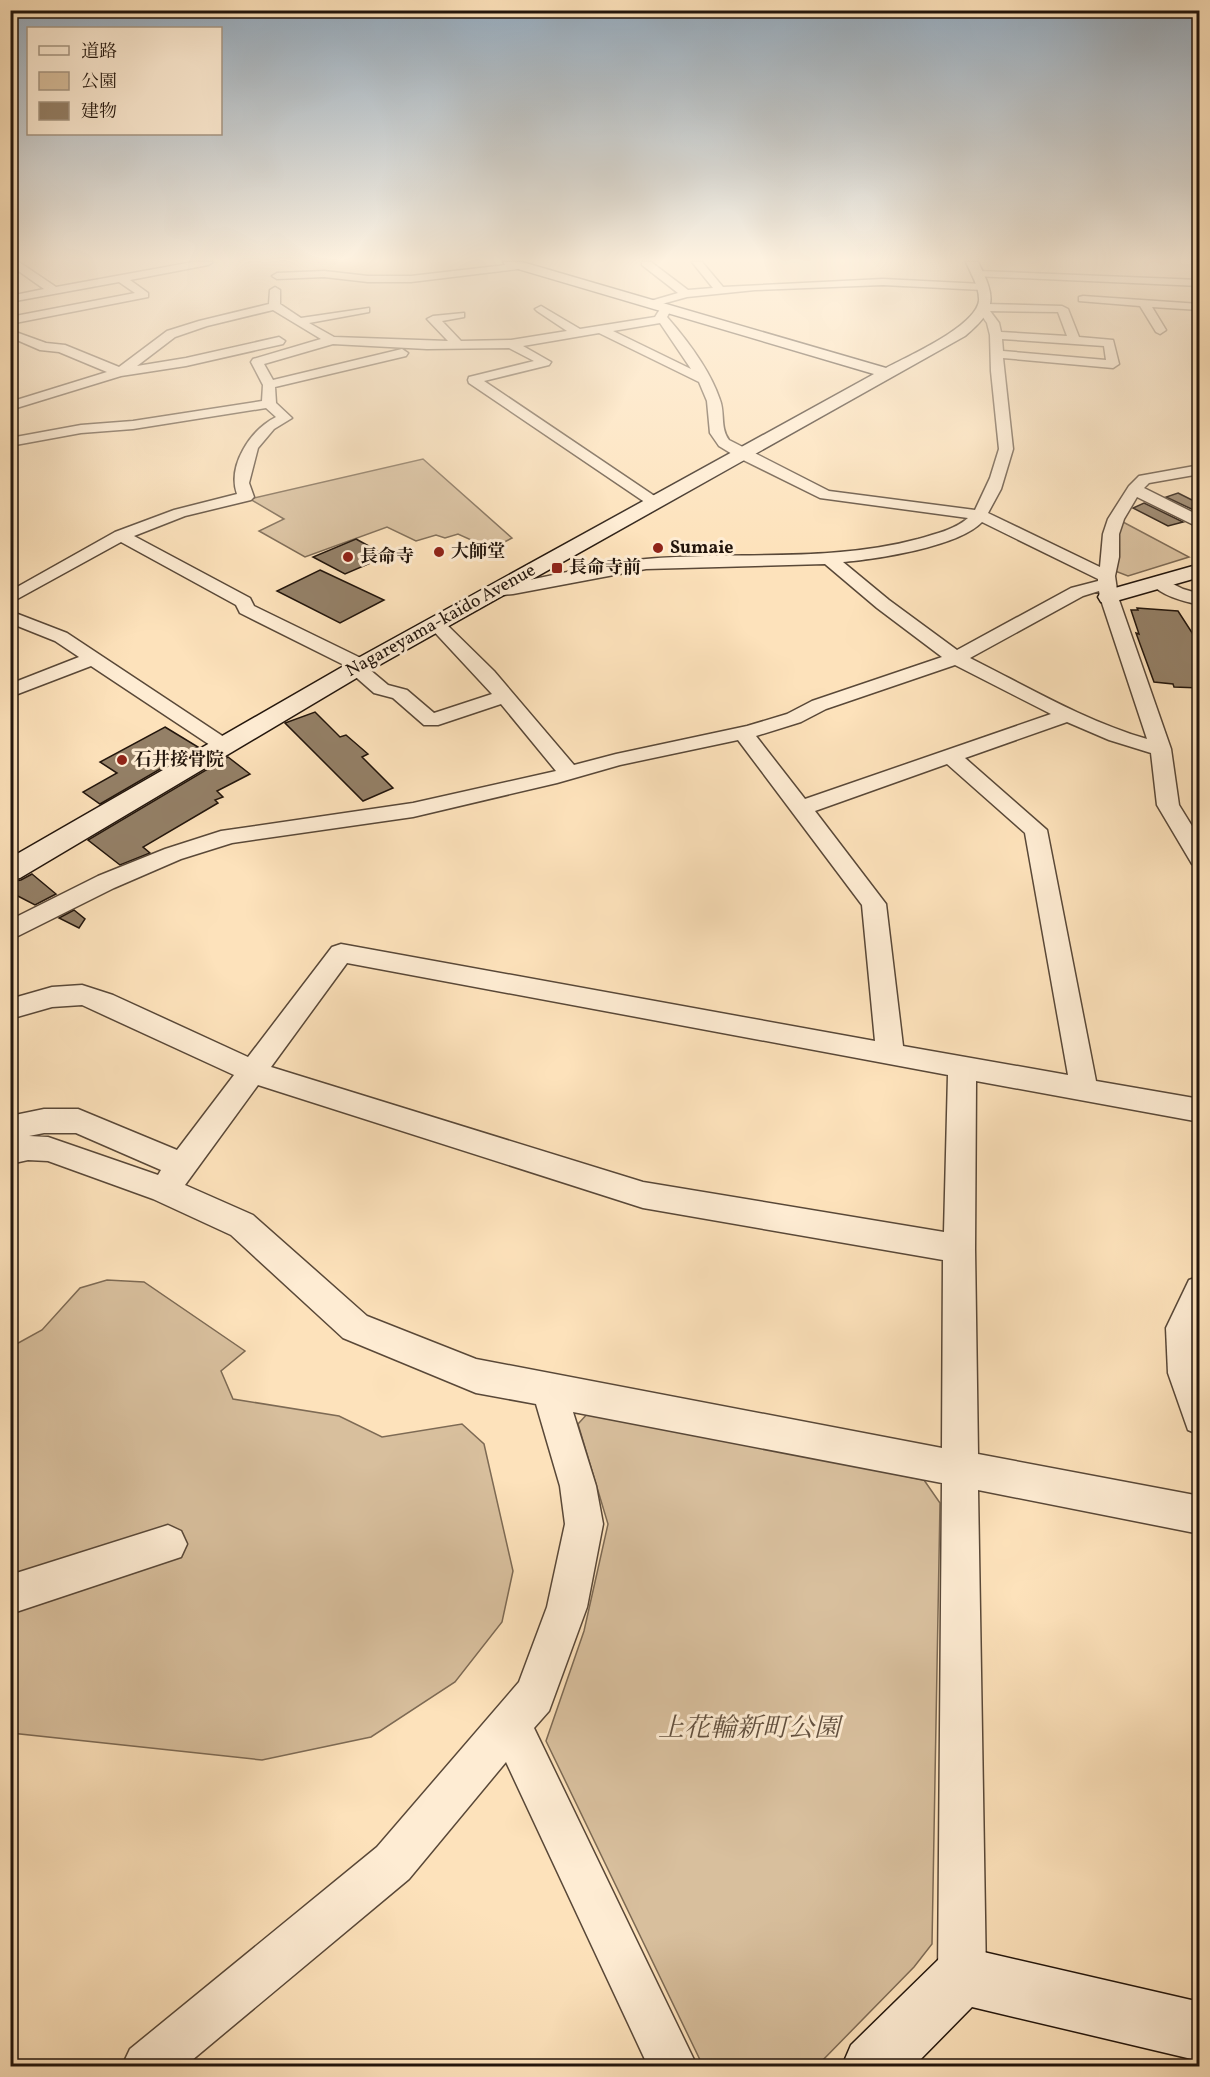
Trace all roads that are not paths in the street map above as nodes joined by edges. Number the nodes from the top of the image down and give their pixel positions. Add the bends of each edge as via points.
1 (87, 359) edge
2 (137, 359) edge
3 (199, 359) edge
4 (267, 359) edge
5 (376, 359) edge
6 (539, 359) edge
7 (661, 359) edge
8 (691, 359) edge
9 (833, 359) edge
10 (912, 359) edge
11 (997, 359) edge
12 (1054, 359) edge
13 (1112, 359) edge
14 (119, 372) junction
15 (886, 373) junction
16 (704, 380) junction
17 (269, 385) junction
18 (269, 404) junction
19 (10, 406) edge
20 (10, 442) edge
21 (742, 454) junction
22 (1200, 469) edge
23 (1134, 489) junction
24 (654, 502) junction
25 (980, 515) junction
26 (1200, 523) edge
27 (121, 535) junction
28 (828, 558) junction
29 (1200, 570) edge
30 (1159, 582) junction
31 (1108, 586) junction
32 (494, 591) junction
33 (10, 598) edge
34 (1200, 600) edge
35 (10, 616) edge
36 (436, 624) junction
37 (94, 658) junction
38 (956, 658) junction
39 (359, 667) junction
40 (10, 691) edge
41 (504, 696) junction
42 (1068, 715) junction
43 (743, 733) junction
44 (223, 745) junction
45 (1161, 749) junction
46 (950, 756) junction
47 (568, 772) junction
48 (802, 808) junction
49 (1200, 859) edge
50 (10, 871) edge
51 (10, 931) edge
52 (10, 1009) edge
53 (890, 1053) junction
54 (962, 1068) junction
55 (253, 1072) junction
56 (1083, 1089) junction
57 (1200, 1111) edge
58 (10, 1128) edge
59 (10, 1152) edge
60 (173, 1178) junction
61 (959, 1249) junction
62 (1200, 1291) edge
63 (549, 1389) junction
64 (1200, 1418) edge
65 (960, 1467) junction
66 (1200, 1515) edge
67 (168, 1544) dead end
68 (10, 1595) edge
69 (510, 1725) junction
70 (962, 1976) junction
71 (1200, 2032) edge
72 (147, 2067) edge
73 (674, 2067) edge
74 (872, 2067) edge

1 - 14 street
2 - 14 street
3 - 14 street
4 - 17 street via 257,362
5 - 17 street
6 - 24 street via 545,362 474,380
7 - 16 street
8 - 16 street
9 - 15 street
10 - 15 street, Nagareyama-kaido Avenue
11 - 25 street via 1006,449
12 - 13 street via 1113,364
14 - 19 street
15 - 21 street, Nagareyama-kaido Avenue
16 - 21 street via 714,401 717,433 724,443
17 - 18 street
18 - 20 street
18 - 27 street via 285,418 269,426 250,448 241,483 246,497 180,513
21 - 24 street, Nagareyama-kaido Avenue
21 - 25 street via 825,495
22 - 23 street via 1143,479
23 - 26 street
23 - 31 street via 1111,534
24 - 32 street, Nagareyama-kaido Avenue
25 - 28 street via 956,532 916,546
25 - 31 street
27 - 33 street
27 - 39 street via 244,602 246,609
28 - 32 street via 645,565
28 - 38 street
29 - 30 street
30 - 31 street
30 - 34 street
31 - 38 street via 1077,592
31 - 45 street
32 - 36 street, Nagareyama-kaido Avenue
35 - 37 street via 62,637
36 - 39 street, Nagareyama-kaido Avenue
36 - 41 street
37 - 40 street
37 - 44 street
38 - 42 street
38 - 43 street
39 - 41 street via 381,689 400,694 431,721
39 - 44 street, Nagareyama-kaido Avenue
41 - 47 street
42 - 45 street via 1116,736
42 - 46 street
43 - 47 street
43 - 48 street
44 - 50 street, Nagareyama-kaido Avenue
45 - 49 street via 1168,805
46 - 48 street
46 - 56 street via 1035,830
47 - 51 street via 413,810 230,836 172,854 106,882
48 - 53 street via 874,904
52 - 55 street via 52,997 82,995
53 - 54 street
53 - 55 street via 341,953
54 - 56 street
54 - 61 street
55 - 60 street
55 - 61 street via 643,1195
56 - 57 street
58 - 60 street via 45,1120 78,1121
59 - 60 street via 48,1149
60 - 63 street via 242,1225 355,1327 476,1376
61 - 65 street
62 - 64 street via 1183,1328 1185,1373
63 - 65 street
63 - 69 street via 578,1485 584,1524 567,1607 543,1674 534,1696
65 - 66 street
65 - 70 street
67 - 68 street
69 - 72 street via 393,1863
69 - 73 street
70 - 71 street
70 - 74 street

